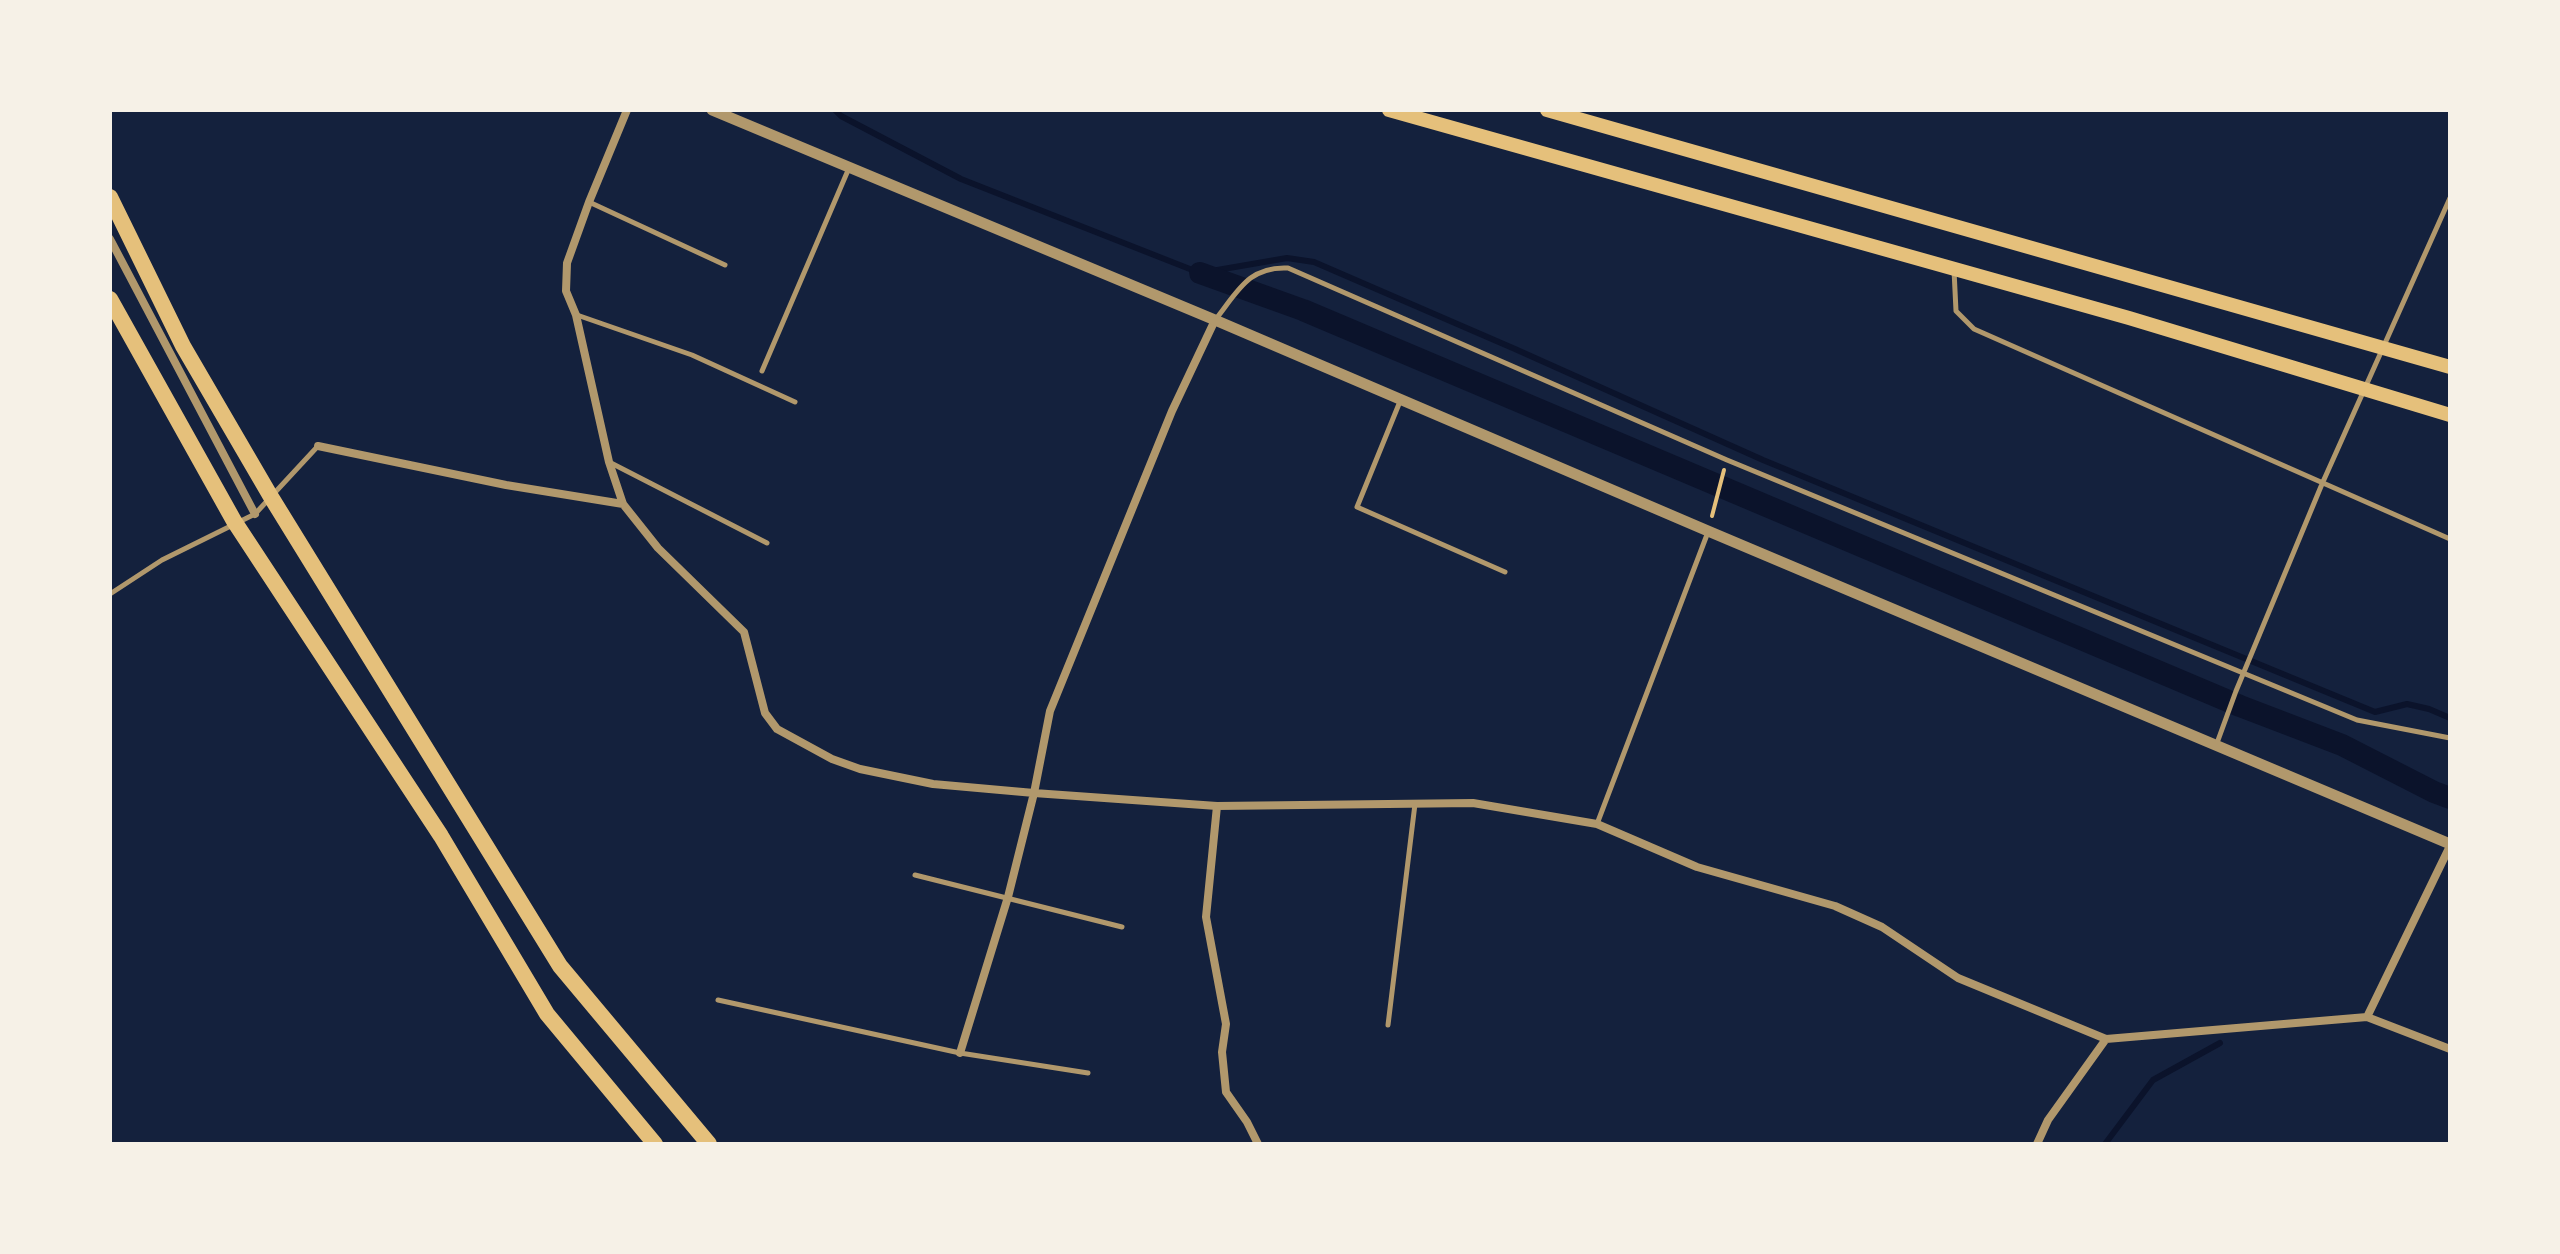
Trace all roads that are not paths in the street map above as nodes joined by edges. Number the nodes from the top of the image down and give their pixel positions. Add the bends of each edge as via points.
1 (627, 110) edge
2 (712, 110) edge
3 (1389, 110) edge
4 (1547, 110) edge
5 (849, 168) junction
6 (110, 197) edge
7 (2450, 198) edge
8 (589, 202) junction
9 (110, 239) edge
10 (725, 265) dead end
11 (1954, 268) junction
12 (110, 299) edge
13 (576, 315) junction
14 (1215, 320) junction
15 (2384, 347) junction
16 (2450, 367) edge
17 (762, 371) dead end
18 (2366, 391) junction
19 (1401, 398) junction
20 (795, 402) dead end
21 (2450, 415) edge
22 (318, 446) joint
23 (609, 462) junction
24 (2322, 484) junction
25 (623, 504) junction
26 (255, 514) junction
27 (1708, 531) junction
28 (2450, 539) edge
29 (767, 543) dead end
30 (1505, 572) dead end
31 (110, 594) edge
32 (2245, 674) junction
33 (2450, 738) edge
34 (2217, 744) junction
35 (1034, 793) junction
36 (1415, 804) junction
37 (1217, 806) junction
38 (1597, 824) junction
39 (2450, 845) edge
40 (915, 875) dead end
41 (1008, 897) junction
42 (1122, 927) dead end
43 (718, 1000) dead end
44 (2367, 1017) junction
45 (1388, 1025) dead end
46 (2106, 1039) junction
47 (2450, 1049) edge
48 (960, 1053) junction
49 (1088, 1073) dead end
50 (655, 1144) edge
51 (709, 1144) edge
52 (1258, 1144) edge
53 (2037, 1144) edge

1 - 8 street
2 - 5 street
3 - 11 main road
4 - 15 main road
5 - 14 street
5 - 17 lane
6 - 51 highway via 183,346 263,483 560,966
7 - 15 lane
8 - 10 lane
8 - 13 street via 567,263 566,291
9 - 26 street
11 - 18 main road
11 - 24 lane via 1956,311 1974,329
12 - 50 highway via 234,521 441,836 547,1014
13 - 20 lane via 692,355
13 - 23 street
14 - 19 street
14 - 32 lane via 1257,272 1288,268 1727,460
14 - 35 street via 1172,411 1050,711
15 - 16 main road
15 - 18 lane
18 - 21 main road
18 - 24 lane
19 - 27 street
19 - 30 lane via 1357,507
22 - 25 street
22 - 26 lane
23 - 25 street
23 - 29 lane
24 - 28 lane
24 - 32 lane
25 - 35 street via 658,548 744,632 765,713 777,729 860,769 933,784
26 - 31 lane via 162,560
27 - 34 street
27 - 38 lane
32 - 33 lane via 2357,720
32 - 34 lane
34 - 39 street
35 - 37 street
35 - 41 street
36 - 37 street
36 - 38 street via 1473,803
36 - 45 lane
37 - 52 street via 1206,917 1226,1024 1226,1092
38 - 46 street via 1697,867 1835,906 1882,927 1958,978
39 - 44 street
40 - 41 lane
41 - 42 lane
41 - 48 street
43 - 48 lane
44 - 46 street
44 - 47 street
46 - 53 street
48 - 49 lane

